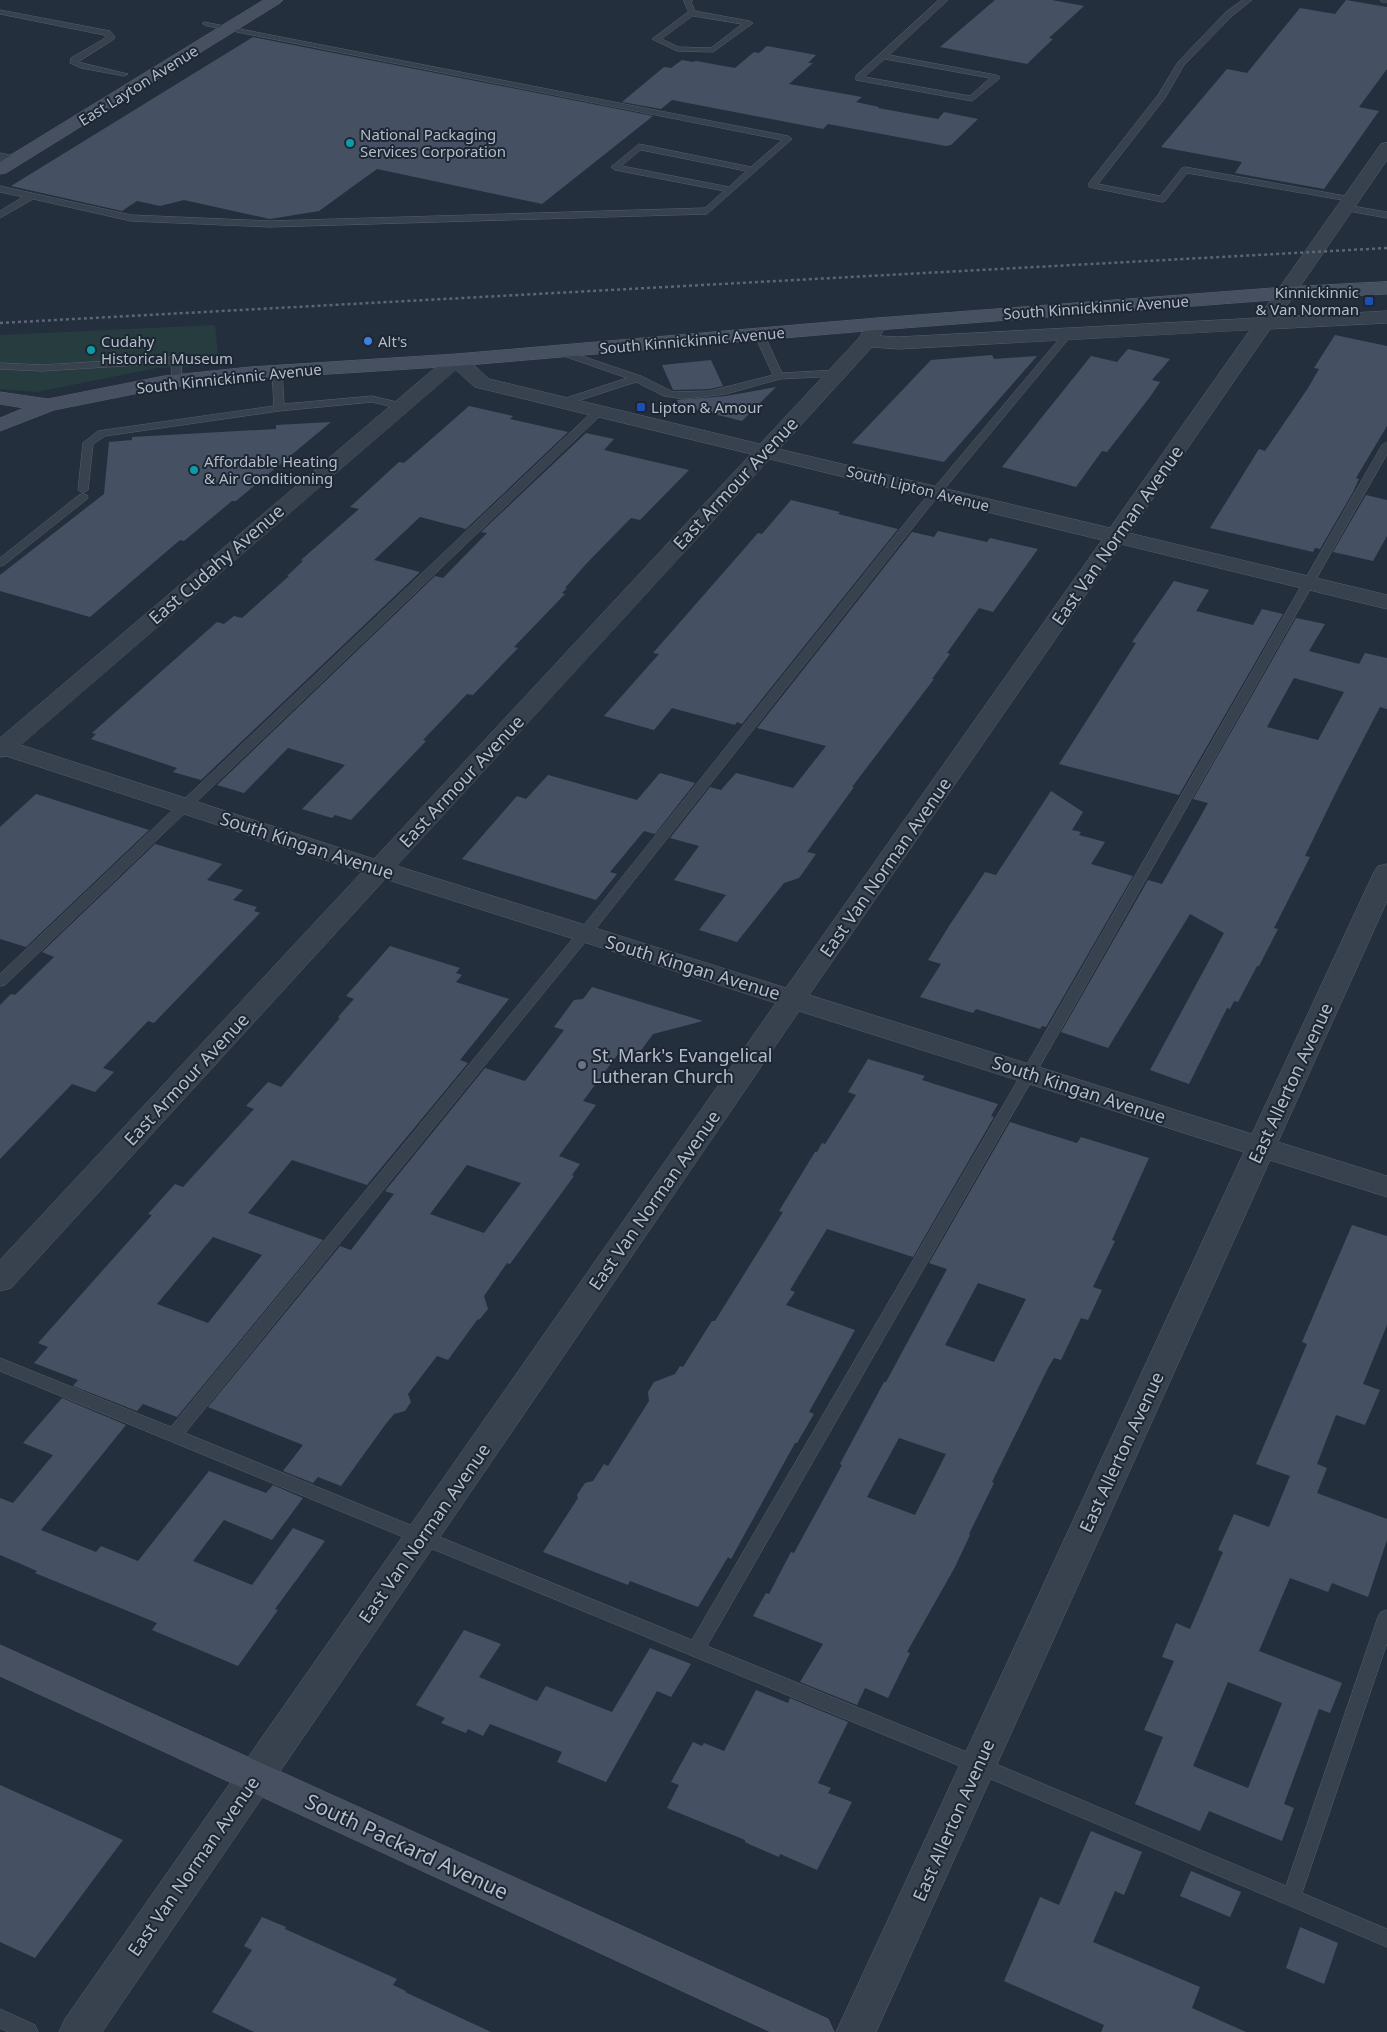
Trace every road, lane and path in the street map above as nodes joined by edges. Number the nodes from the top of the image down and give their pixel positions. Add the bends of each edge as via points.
1 (246, 0) edge
2 (275, 0) edge
3 (689, 0) edge
4 (944, 0) edge
5 (1248, 0) edge
6 (0, 12) edge
7 (692, 13) junction
8 (208, 24) junction
9 (230, 28) junction
10 (179, 41) dead end
11 (884, 56) junction
12 (140, 64) dead end
13 (124, 74) junction
14 (106, 85) dead end
15 (1387, 148) edge
16 (4, 156) edge
17 (753, 170) junction
18 (0, 189) edge
19 (730, 190) junction
20 (31, 196) junction
21 (1348, 204) junction
22 (0, 215) edge
23 (1387, 215) edge
24 (1387, 288) edge
25 (1286, 293) junction
26 (1387, 317) edge
27 (877, 324) junction
28 (1264, 325) junction
29 (759, 334) junction
30 (1068, 334) junction
31 (867, 341) junction
32 (558, 351) junction
33 (456, 360) junction
34 (0, 366) edge
35 (277, 371) junction
36 (837, 374) junction
37 (779, 376) junction
38 (637, 378) junction
39 (177, 380) junction
40 (0, 398) edge
41 (48, 404) junction
42 (561, 404) junction
43 (401, 406) junction
44 (279, 408) junction
45 (598, 412) junction
46 (0, 425) edge
47 (1387, 445) edge
48 (765, 451) junction
49 (936, 493) junction
50 (1117, 536) junction
51 (0, 563) edge
52 (1307, 583) junction
53 (1387, 602) edge
54 (1, 748) edge
55 (185, 805) junction
56 (380, 868) junction
57 (1387, 872) edge
58 (585, 932) junction
59 (0, 982) edge
60 (794, 998) junction
61 (1029, 1074) junction
62 (1261, 1148) junction
63 (1387, 1187) edge
64 (0, 1280) edge
65 (0, 1364) edge
66 (173, 1436) junction
67 (420, 1538) junction
68 (1387, 1617) edge
69 (696, 1650) junction
70 (0, 1660) edge
71 (978, 1765) junction
72 (254, 1777) junction
73 (1291, 1898) junction
74 (1387, 1938) edge
75 (0, 2018) edge
76 (28, 2032) edge
77 (79, 2032) edge
78 (814, 2032) edge
79 (856, 2032) edge

1 - 8 street, East Layton Avenue
2 - 9 street, East Layton Avenue
3 - 7 lane
4 - 11 lane
5 - 21 lane via 1229,14 1181,64 1162,96 1092,185 1162,198 1185,170
6 - 13 lane via 107,33 111,36 105,42 74,63
7 - 7 lane via 711,16 749,23 713,50 677,49 656,39
8 - 9 lane
8 - 10 street, East Layton Avenue
9 - 16 street, East Layton Avenue
9 - 17 lane via 788,139
11 - 11 lane via 921,63 996,77 972,100 859,78
12 - 13 street, East Layton Avenue
13 - 14 street, East Layton Avenue
15 - 21 street, East Van Norman Avenue
17 - 19 lane
17 - 19 lane via 639,147 614,167
18 - 20 lane
19 - 20 lane via 707,211 270,224 131,218
20 - 22 lane
21 - 23 lane
21 - 25 street, East Van Norman Avenue
24 - 25 street, South Kinnickinnic Avenue
25 - 27 street, South Kinnickinnic Avenue
25 - 28 street, East Van Norman Avenue
26 - 28 street, South Kinnickinnic Avenue
27 - 29 street, South Kinnickinnic Avenue
27 - 31 street, East Armour Avenue
28 - 30 street, South Kinnickinnic Avenue
28 - 50 street, East Van Norman Avenue
29 - 32 street, South Kinnickinnic Avenue
29 - 37 lane
30 - 31 street, South Kinnickinnic Avenue via 898,343
30 - 49 lane
31 - 36 street, East Armour Avenue
32 - 33 street, South Kinnickinnic Avenue
32 - 38 lane
33 - 35 street, South Kinnickinnic Avenue
33 - 42 street, South Lipton Avenue via 482,383
33 - 43 street, East Cudahy Avenue
34 - 39 lane via 42,368 176,360
35 - 39 street, South Kinnickinnic Avenue
35 - 44 lane
36 - 37 lane
36 - 48 street, East Armour Avenue
37 - 38 lane via 747,387 684,396 671,395
38 - 42 lane
39 - 41 street, South Kinnickinnic Avenue
40 - 41 street, South Kinnickinnic Avenue
41 - 46 street
42 - 45 street, South Lipton Avenue
43 - 44 lane via 372,399
43 - 54 street, East Cudahy Avenue
44 - 51 lane via 102,433 88,443 83,494
45 - 48 street, South Lipton Avenue
45 - 55 lane
47 - 52 lane
48 - 49 street, South Lipton Avenue
48 - 56 street, East Armour Avenue
49 - 50 street, South Lipton Avenue
49 - 58 lane
50 - 52 street, South Lipton Avenue
50 - 60 street, East Van Norman Avenue
52 - 53 street, South Lipton Avenue
52 - 61 lane
54 - 55 street, South Kingan Avenue
55 - 56 street, South Kingan Avenue
55 - 59 lane
56 - 58 street, South Kingan Avenue
56 - 64 street, East Armour Avenue
57 - 62 street, East Allerton Avenue
58 - 60 street, South Kingan Avenue
58 - 66 lane
60 - 61 street, South Kingan Avenue
60 - 67 street, East Van Norman Avenue
61 - 62 street, South Kingan Avenue
61 - 69 lane
62 - 63 street, South Kingan Avenue
62 - 71 street, East Allerton Avenue
65 - 66 lane
66 - 67 lane
67 - 69 lane
67 - 72 street, East Van Norman Avenue
68 - 73 lane
69 - 71 lane
70 - 72 street, South Packard Avenue
71 - 73 lane
71 - 79 street, East Allerton Avenue
72 - 77 street, East Van Norman Avenue
72 - 78 street, South Packard Avenue
73 - 74 lane
75 - 76 lane

